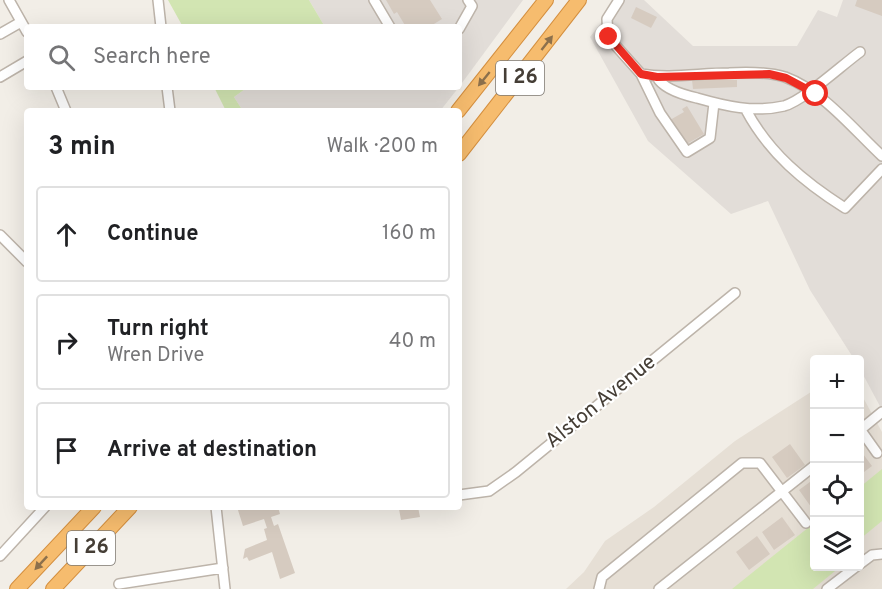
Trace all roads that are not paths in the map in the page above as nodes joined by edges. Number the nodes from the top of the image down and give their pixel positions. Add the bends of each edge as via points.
1 (9, 0) edge
2 (158, 0) edge
3 (374, 0) edge
4 (468, 0) edge
5 (546, 0) edge
6 (579, 0) edge
7 (619, 0) edge
8 (21, 22) junction
9 (161, 24) edge
10 (388, 24) edge
11 (462, 24) edge
12 (24, 27) edge
13 (0, 34) edge
14 (860, 52) dead end
15 (24, 63) edge
16 (641, 74) junction
17 (0, 77) edge
18 (657, 77) junction
19 (57, 90) edge
20 (168, 90) edge
21 (809, 91) junction
22 (714, 103) junction
23 (65, 108) edge
24 (170, 108) edge
25 (460, 108) edge
26 (746, 110) junction
27 (462, 150) edge
28 (882, 156) edge
29 (882, 169) edge
30 (0, 235) edge
31 (24, 259) edge
32 (735, 293) dead end
33 (882, 412) edge
34 (864, 427) edge
35 (864, 435) edge
36 (877, 453) dead end
37 (810, 469) edge
38 (782, 491) junction
39 (462, 495) edge
40 (42, 510) edge
41 (91, 510) edge
42 (127, 510) edge
43 (216, 510) edge
44 (806, 524) dead end
45 (882, 554) edge
46 (0, 556) edge
47 (864, 561) edge
48 (223, 568) junction
49 (850, 571) edge
50 (119, 584) dead end
51 (17, 589) edge
52 (53, 589) edge
53 (225, 589) edge
54 (599, 589) edge
55 (659, 589) edge
56 (827, 589) edge

1 - 8 street
2 - 9 street
3 - 10 street
4 - 11 street via 472,6
5 -> 25 highway, I 26
27 -> 6 highway, I 26
7 - 16 street via 608,19 609,37
8 - 12 street
8 - 13 street
14 - 21 street
15 - 17 street
16 - 18 street
16 - 22 street via 660,113 687,152 710,138
18 - 21 street via 769,74
18 - 22 street via 660,83 687,96
19 - 23 street
20 - 24 street
21 - 26 street via 786,105
21 - 28 street
22 - 26 street
26 - 29 street via 759,134 806,182 845,208
30 - 31 street
32 - 39 street, Alston Avenue via 516,472 489,491
33 - 34 street
35 - 36 street
37 - 38 street
38 - 44 street
38 - 54 street via 760,463 742,463 602,577
38 - 55 street
40 - 46 street
41 -> 51 highway, I 26
42 - 52 highway, I 26
43 - 48 street
45 - 47 street
48 - 50 street
48 - 53 street
49 - 56 street

